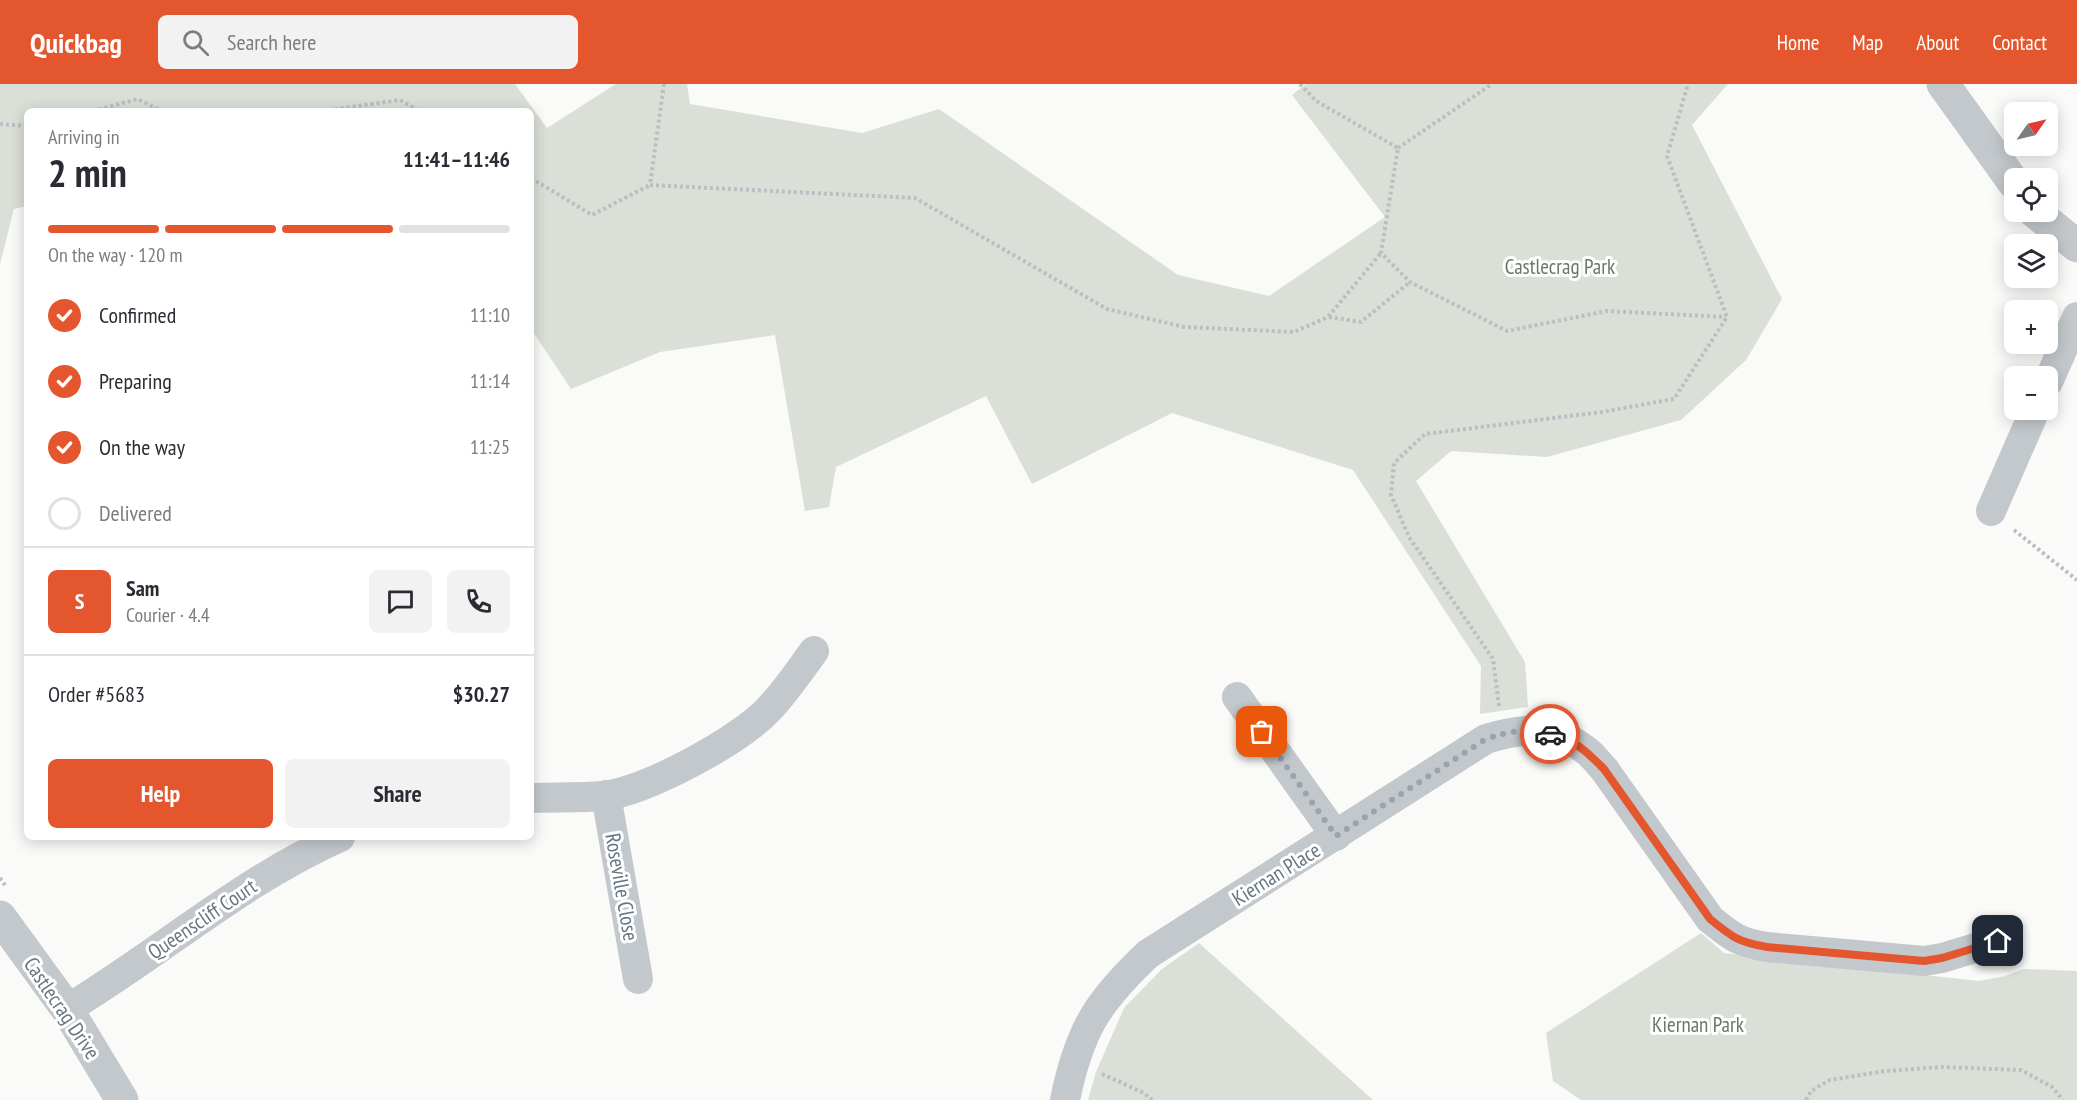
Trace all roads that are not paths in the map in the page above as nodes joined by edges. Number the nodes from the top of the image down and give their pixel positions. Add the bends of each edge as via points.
1 (1943, 84) edge
2 (2004, 169) edge
3 (2047, 222) edge
4 (2077, 246) edge
5 (2077, 317) edge
6 (2055, 366) edge
7 (2031, 420) edge
8 (1991, 511) road end
9 (814, 651) dead end
10 (1237, 697) dead end
11 (606, 795) junction
12 (534, 798) edge
13 (1336, 836) junction
14 (333, 840) edge
15 (0, 917) edge
16 (1998, 941) dead end
17 (638, 979) dead end
18 (68, 1009) junction
19 (122, 1100) edge
20 (1065, 1100) edge

1 - 2 street
3 - 4 street
5 - 6 street
7 - 8 street
9 - 11 street via 768,710 735,736 666,775
10 - 13 street
11 - 12 street
11 - 17 street, Roseville Close
13 - 16 street, Kiernan Place via 1486,739 1511,731 1535,730 1561,736 1585,749 1604,769 1710,919 1743,942 1924,961
13 - 20 street, Kiernan Place via 1148,954 1119,982 1079,1043
14 - 18 street, Queenscliff Court via 254,883
15 - 18 street, Castlecrag Drive
18 - 19 street, Castlecrag Drive

